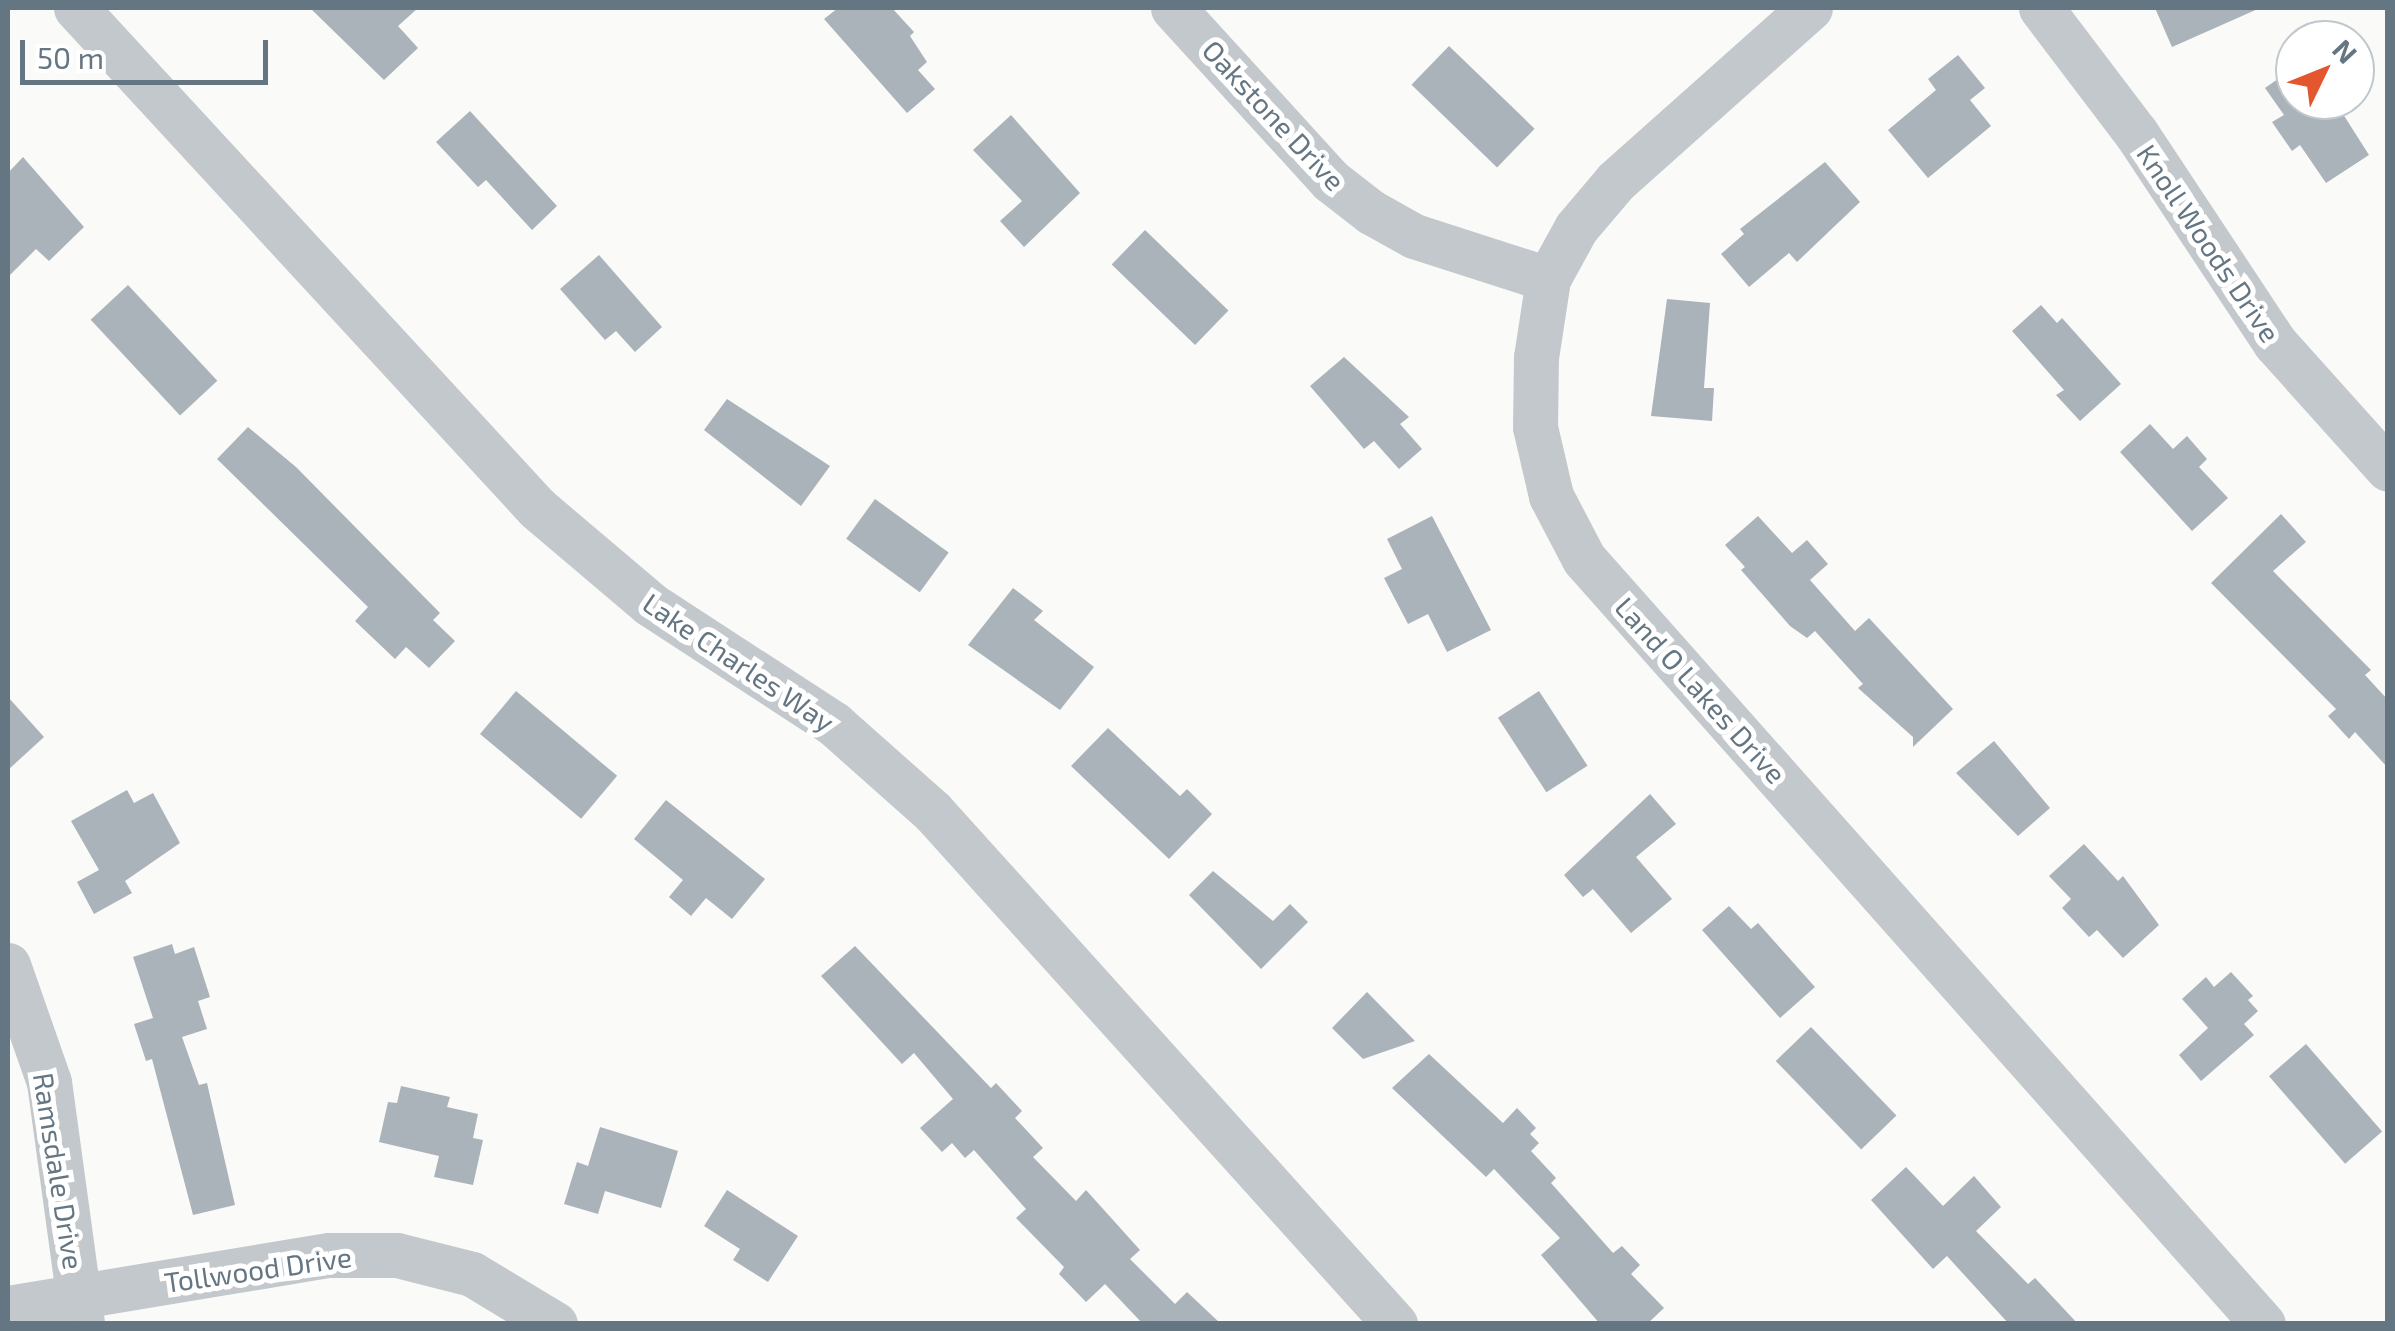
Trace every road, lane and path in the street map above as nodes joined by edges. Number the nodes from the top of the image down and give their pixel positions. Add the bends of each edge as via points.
1 (76, 8) edge
2 (1173, 8) edge
3 (1810, 8) edge
4 (2041, 8) edge
5 (1548, 279) junction
6 (2388, 469) edge
7 (8, 965) edge
8 (8, 1308) edge
9 (80, 1309) edge
10 (554, 1324) edge
11 (1395, 1324) edge
12 (2262, 1324) edge

1 - 11 street, Lake Charles Way via 537,508 650,604 834,724 933,812
2 - 5 street, Oakstone Drive via 1331,182 1371,212 1414,236
3 - 5 street, Land O Lakes Drive via 1615,182 1576,228
4 - 6 street, Knoll Woods Drive via 2136,133 2274,344
5 - 12 street, Land O Lakes Drive via 1536,357 1535,427 1551,496 1584,559
7 - 9 street, Ramsdale Drive via 48,1082
8 - 9 street, Tollwood Drive
9 - 10 street, Tollwood Drive via 329,1255 397,1255 472,1274

